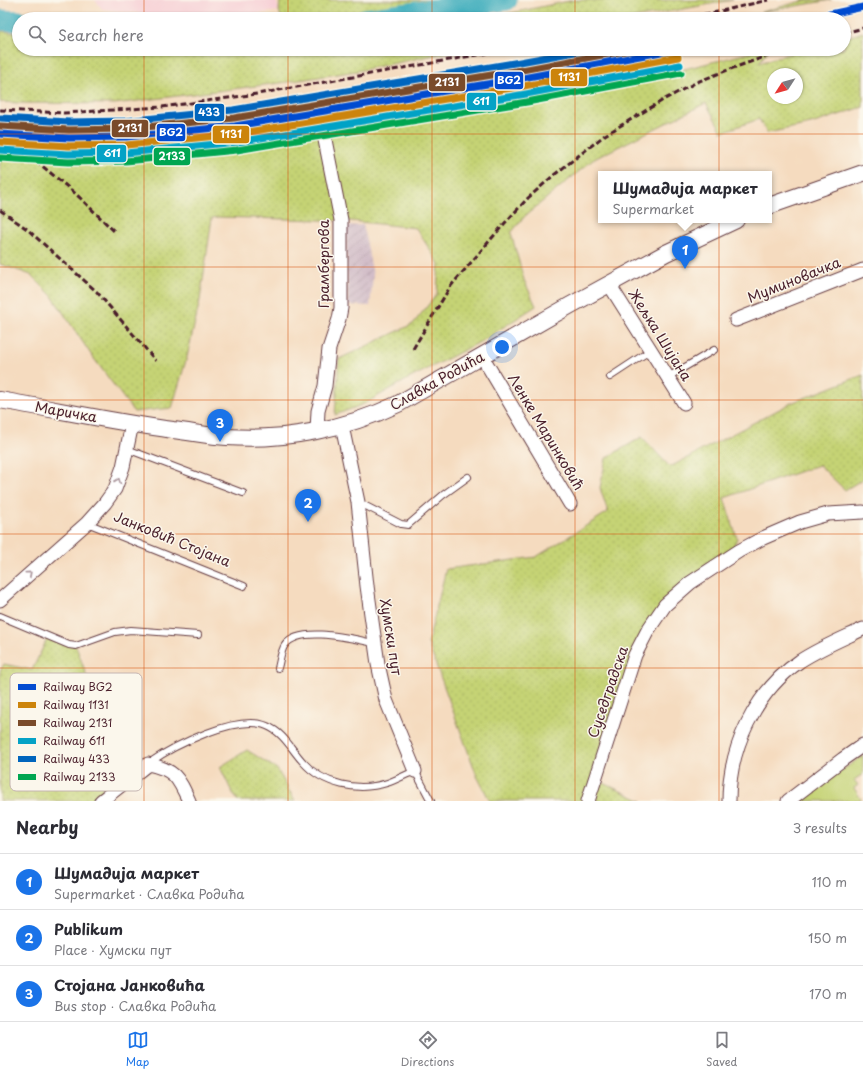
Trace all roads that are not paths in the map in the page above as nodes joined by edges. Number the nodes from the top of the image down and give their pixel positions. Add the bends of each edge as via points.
1 (321, 120) dead end
2 (863, 173) edge
3 (772, 205) edge
4 (730, 223) edge
5 (863, 270) edge
6 (609, 284) junction
7 (736, 320) dead end
8 (650, 350) junction
9 (714, 350) dead end
10 (482, 356) junction
11 (610, 377) dead end
12 (668, 377) junction
13 (0, 400) edge
14 (684, 403) dead end
15 (132, 424) junction
16 (342, 426) junction
17 (316, 430) junction
18 (127, 450) junction
19 (468, 476) dead end
20 (243, 493) dead end
21 (358, 502) junction
22 (570, 504) dead end
23 (863, 512) edge
24 (87, 523) junction
25 (244, 586) dead end
26 (0, 600) edge
27 (0, 616) edge
28 (863, 630) edge
29 (198, 634) dead end
30 (374, 643) junction
31 (278, 668) dead end
32 (863, 745) edge
33 (148, 764) junction
34 (142, 769) edge
35 (415, 771) junction
36 (114, 791) edge
37 (101, 801) edge
38 (189, 801) edge
39 (431, 801) edge
40 (588, 801) edge
41 (729, 801) edge
42 (788, 801) edge

1 - 17 street, Грамбергова via 341,220 341,302 339,319 328,355
2 - 3 street
4 - 6 street, Славка Родића
5 - 7 street, Муминовачка
6 - 8 street, Жељка Шијана
6 - 10 street, Славка Родића
8 - 11 lane
8 - 12 street, Жељка Шијана
9 - 12 lane
10 - 16 street, Славка Родића via 398,404
10 - 22 street, Ленке Маринковић
12 - 14 street, Жељка Шијана
13 - 15 street, Маричка
15 - 17 street, Славка Родића via 227,437 274,436
15 - 18 street, Јанковић Стојана
16 - 17 street, Славка Родића
16 - 21 street, Хумски пут
18 - 20 lane
24 -> 18 street, Јанковић Стојана via 115,489
19 - 21 lane via 408,525 401,524
21 - 30 street, Хумски пут
23 - 40 street, Суседградска via 828,514 800,522 763,538 690,583 665,605 635,655
24 - 25 lane, Јанковић Стојана
26 -> 24 street, Јанковић Стојана
27 - 29 lane via 76,646 115,632 131,630
28 - 41 street via 799,662 774,684 761,700 735,754
30 - 31 lane via 318,634 297,636 285,645
30 - 35 street, Хумски пут via 386,700
32 - 42 street
33 - 34 street
33 - 35 lane via 196,737 234,726 258,723 280,733 304,763 317,774 339,784 376,786
33 - 38 street via 175,775
35 - 39 lane, Хумски пут
36 - 37 street

